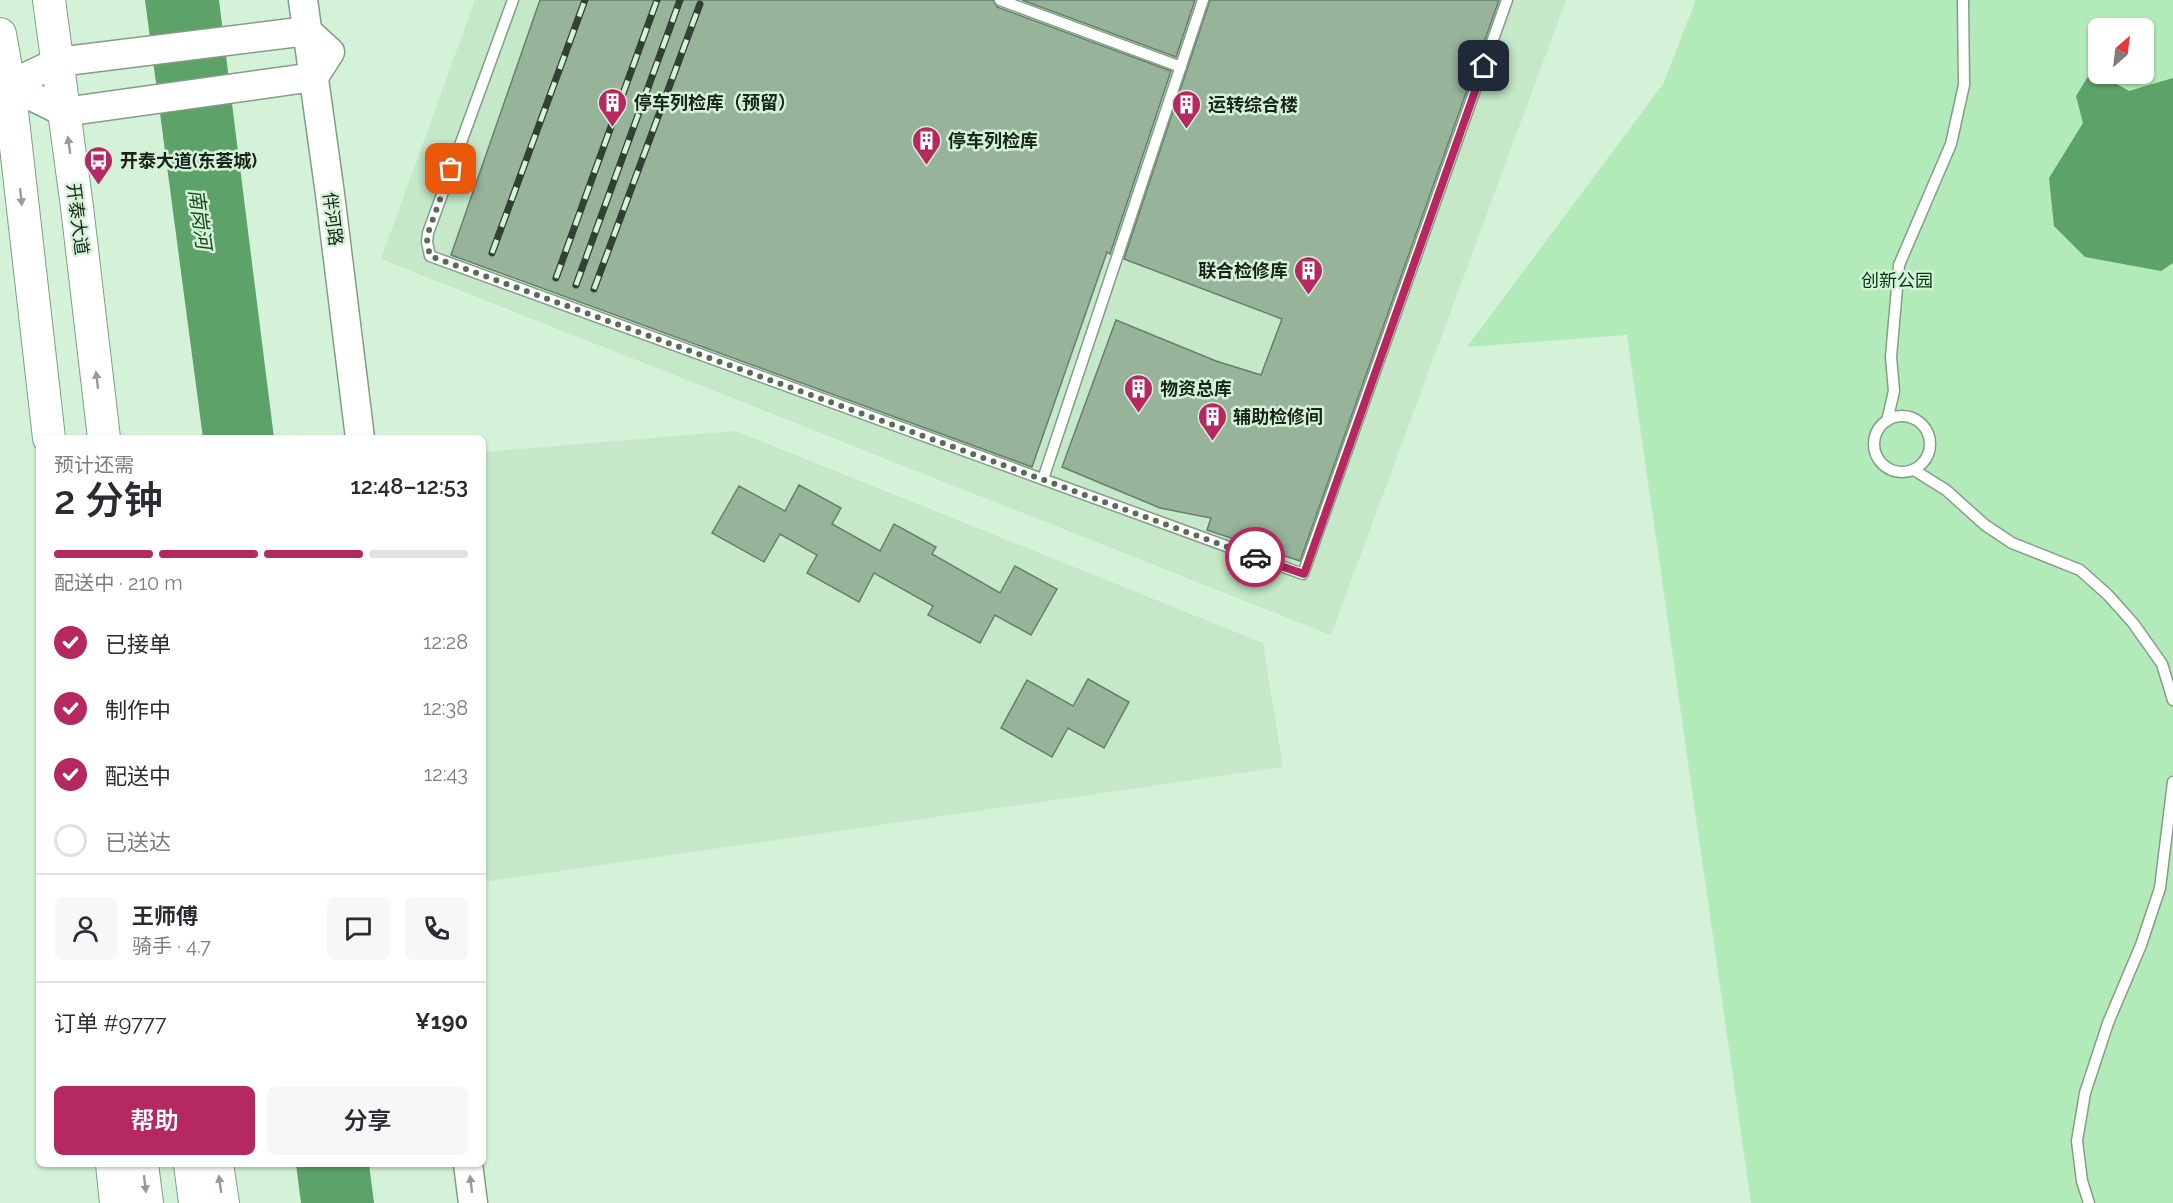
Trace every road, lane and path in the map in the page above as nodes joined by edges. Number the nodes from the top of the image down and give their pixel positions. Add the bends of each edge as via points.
1 (49, 0) edge
2 (303, 0) edge
3 (323, 0) edge
4 (513, 0) edge
5 (1000, 0) edge
6 (1203, 0) edge
7 (1507, 0) edge
8 (1963, 0) edge
9 (307, 31) junction
10 (0, 34) edge
11 (330, 52) junction
12 (58, 62) junction
13 (1181, 67) junction
14 (314, 77) junction
15 (9, 86) junction
16 (64, 112) junction
17 (1887, 421) junction
18 (48, 435) edge
19 (104, 435) edge
20 (360, 435) edge
21 (378, 435) edge
22 (1914, 470) junction
23 (1043, 479) junction
24 (2173, 700) edge
25 (2173, 782) edge
26 (112, 1167) edge
27 (142, 1167) edge
28 (190, 1167) edge
29 (217, 1167) edge
30 (450, 1167) edge
31 (468, 1167) edge
32 (116, 1203) edge
33 (147, 1203) edge
34 (195, 1203) edge
35 (223, 1203) edge
36 (454, 1203) edge
37 (473, 1203) edge
38 (2089, 1203) edge

1 - 12 main road, 开泰大道
2 - 9 street, 伴河路
3 - 11 street, 伴河路
4 - 23 lane via 428,233 430,256
5 - 13 lane
6 - 13 lane
7 - 23 lane via 1304,574
8 - 17 lane via 1964,85 1951,144 1899,265 1891,357 1893,391
9 - 11 street
9 - 12 street
9 - 14 street, 伴河路
10 - 15 main road
11 - 14 street
11 - 21 street, 伴河路
12 - 15 street
12 - 16 main road, 开泰大道
13 - 23 lane
14 - 16 street
14 - 20 street, 伴河路
15 - 16 street
15 -> 18 main road
19 -> 16 main road, 开泰大道
17 - 22 lane via 1876,435 1876,454 1887,468
17 - 22 lane via 1904,416 1927,431 1927,457
22 - 24 lane via 1946,489 1985,525 2012,543 2080,570 2101,588 2133,623 2162,664
25 - 38 lane via 2160,888 2085,1093 2077,1141
26 - 32 main road
27 -> 33 main road
28 - 34 main road
35 -> 29 main road
30 - 36 street
37 -> 31 street

